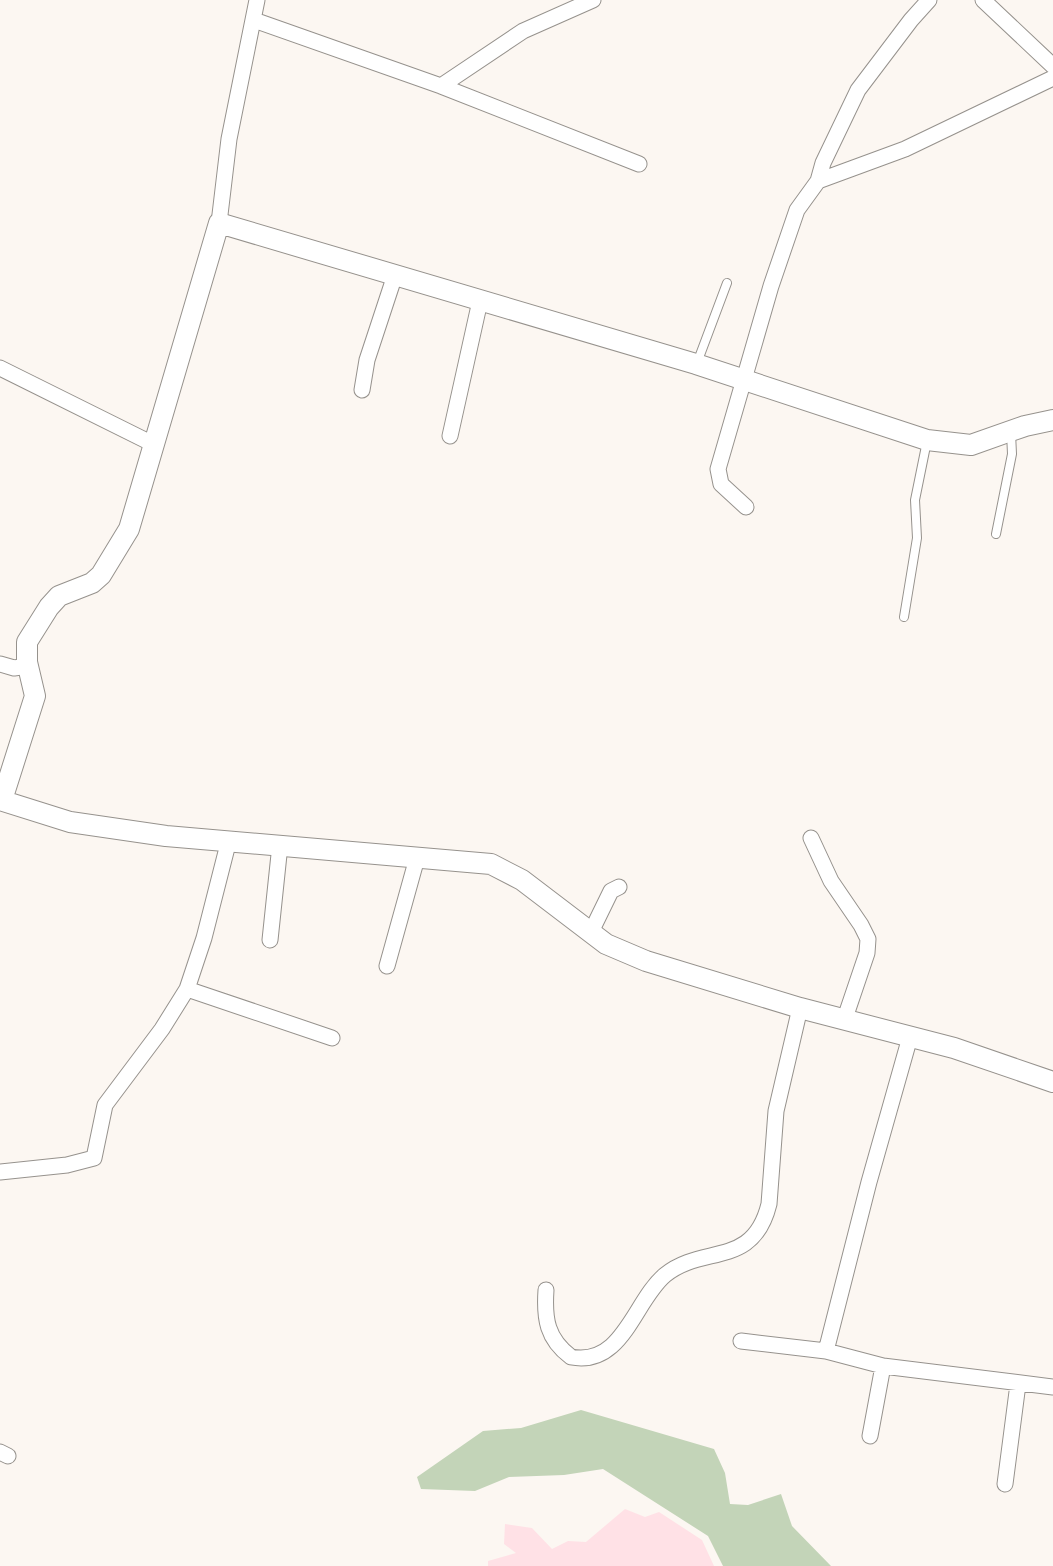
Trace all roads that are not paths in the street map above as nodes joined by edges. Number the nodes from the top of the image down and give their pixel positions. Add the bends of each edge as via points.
1 (257, 0) edge
2 (593, 0) edge
3 (929, 0) edge
4 (983, 0) edge
5 (254, 20) junction
6 (1053, 66) edge
7 (1053, 78) edge
8 (441, 86) junction
9 (639, 164) dead end
10 (818, 181) junction
11 (219, 223) junction
12 (395, 275) junction
13 (727, 283) dead end
14 (480, 301) junction
15 (696, 364) junction
16 (0, 368) edge
17 (743, 379) junction
18 (362, 390) dead end
19 (1053, 420) edge
20 (1011, 431) junction
21 (450, 436) dead end
22 (927, 440) junction
23 (155, 445) junction
24 (746, 507) dead end
25 (996, 534) dead end
26 (904, 617) dead end
27 (27, 658) junction
28 (0, 664) edge
29 (1, 800) edge
30 (811, 838) dead end
31 (229, 840) junction
32 (280, 845) junction
33 (417, 858) junction
34 (619, 887) dead end
35 (591, 932) junction
36 (270, 940) dead end
37 (387, 966) dead end
38 (188, 989) junction
39 (800, 1008) junction
40 (845, 1018) junction
41 (910, 1036) junction
42 (332, 1038) dead end
43 (1053, 1082) edge
44 (0, 1172) edge
45 (546, 1290) dead end
46 (741, 1341) dead end
47 (826, 1351) junction
48 (883, 1366) junction
49 (1018, 1384) junction
50 (1053, 1387) edge
51 (870, 1436) dead end
52 (1005, 1484) dead end

1 - 5 street
2 - 8 street via 523,32
3 - 10 street via 858,90
4 - 6 street
5 - 8 street
5 - 11 street via 229,139
7 - 10 street via 905,149
8 - 9 street
10 - 17 street via 802,200 794,219
11 - 12 street
11 - 23 street
12 - 14 street
12 - 18 street via 367,360
13 - 15 lane
14 - 15 street
14 - 21 street
15 - 17 street
16 - 23 street
17 - 22 street
17 - 24 street via 718,475 721,484
19 - 20 street
20 - 22 street via 971,445
20 - 25 lane via 1012,454
22 - 26 lane via 915,500 917,538
23 - 27 street via 129,529 92,584 59,596 49,607 35,628
27 - 28 street via 14,668
27 - 29 street via 35,696
29 - 31 street via 70,822 166,836
30 - 40 street via 831,881 868,939
31 - 32 street
31 - 38 street
32 - 33 street
32 - 36 street
33 - 35 street via 491,864 522,880
33 - 37 street
34 - 35 street via 611,891
35 - 39 street via 606,944 646,961
38 - 42 street
38 - 44 street via 105,1105 94,1158
39 - 40 street
39 - 45 street via 776,1111 769,1204 752,1237 724,1254 671,1270 658,1281 615,1344 589,1357 571,1357 555,1342 544,1317
40 - 41 street
41 - 43 street
41 - 47 street
46 - 47 street
47 - 48 street
48 - 49 street
48 - 51 street
49 - 50 street
49 - 52 street

